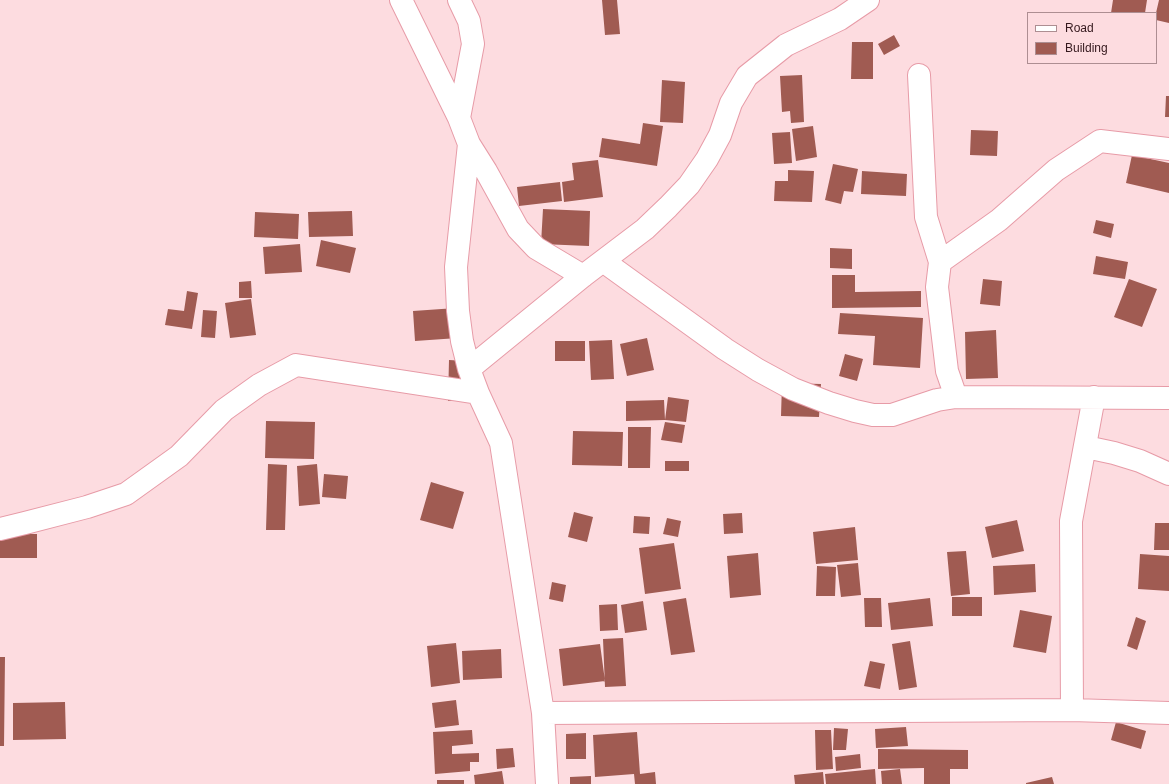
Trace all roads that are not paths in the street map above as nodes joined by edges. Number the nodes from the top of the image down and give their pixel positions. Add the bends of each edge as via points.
1 (401, 0) edge
2 (459, 0) edge
3 (868, 0) edge
4 (919, 75) dead end
5 (459, 118) junction
6 (469, 144) junction
7 (1169, 149) edge
8 (603, 261) junction
9 (940, 262) junction
10 (583, 276) junction
11 (469, 369) junction
12 (478, 394) junction
13 (956, 397) junction
14 (1094, 397) junction
15 (1169, 398) edge
16 (1086, 447) junction
17 (1169, 474) edge
18 (0, 529) edge
19 (1072, 710) junction
20 (543, 713) junction
21 (1169, 713) edge
22 (547, 784) edge

1 - 5 street
2 - 5 street via 469,21 474,44
3 - 8 street via 840,19 786,44 747,76 730,103 720,135 689,185 645,229
4 - 9 street via 926,217
5 - 6 street
6 - 10 street via 518,229 536,248
6 - 11 street via 456,267 458,311
7 - 9 street via 1100,141 1056,170 999,220
8 - 10 street
8 - 13 street via 724,349 793,389 829,403 873,415 892,414
9 - 13 street via 937,287 947,372
10 - 11 street
11 - 12 street
12 - 18 street via 296,365 259,385 224,410 179,456 126,494
12 - 20 street via 501,443
13 - 14 street
14 - 15 street
14 - 16 street
16 - 17 street via 1140,461
16 - 19 street via 1071,521
19 - 20 street
19 - 21 street
20 - 22 street

